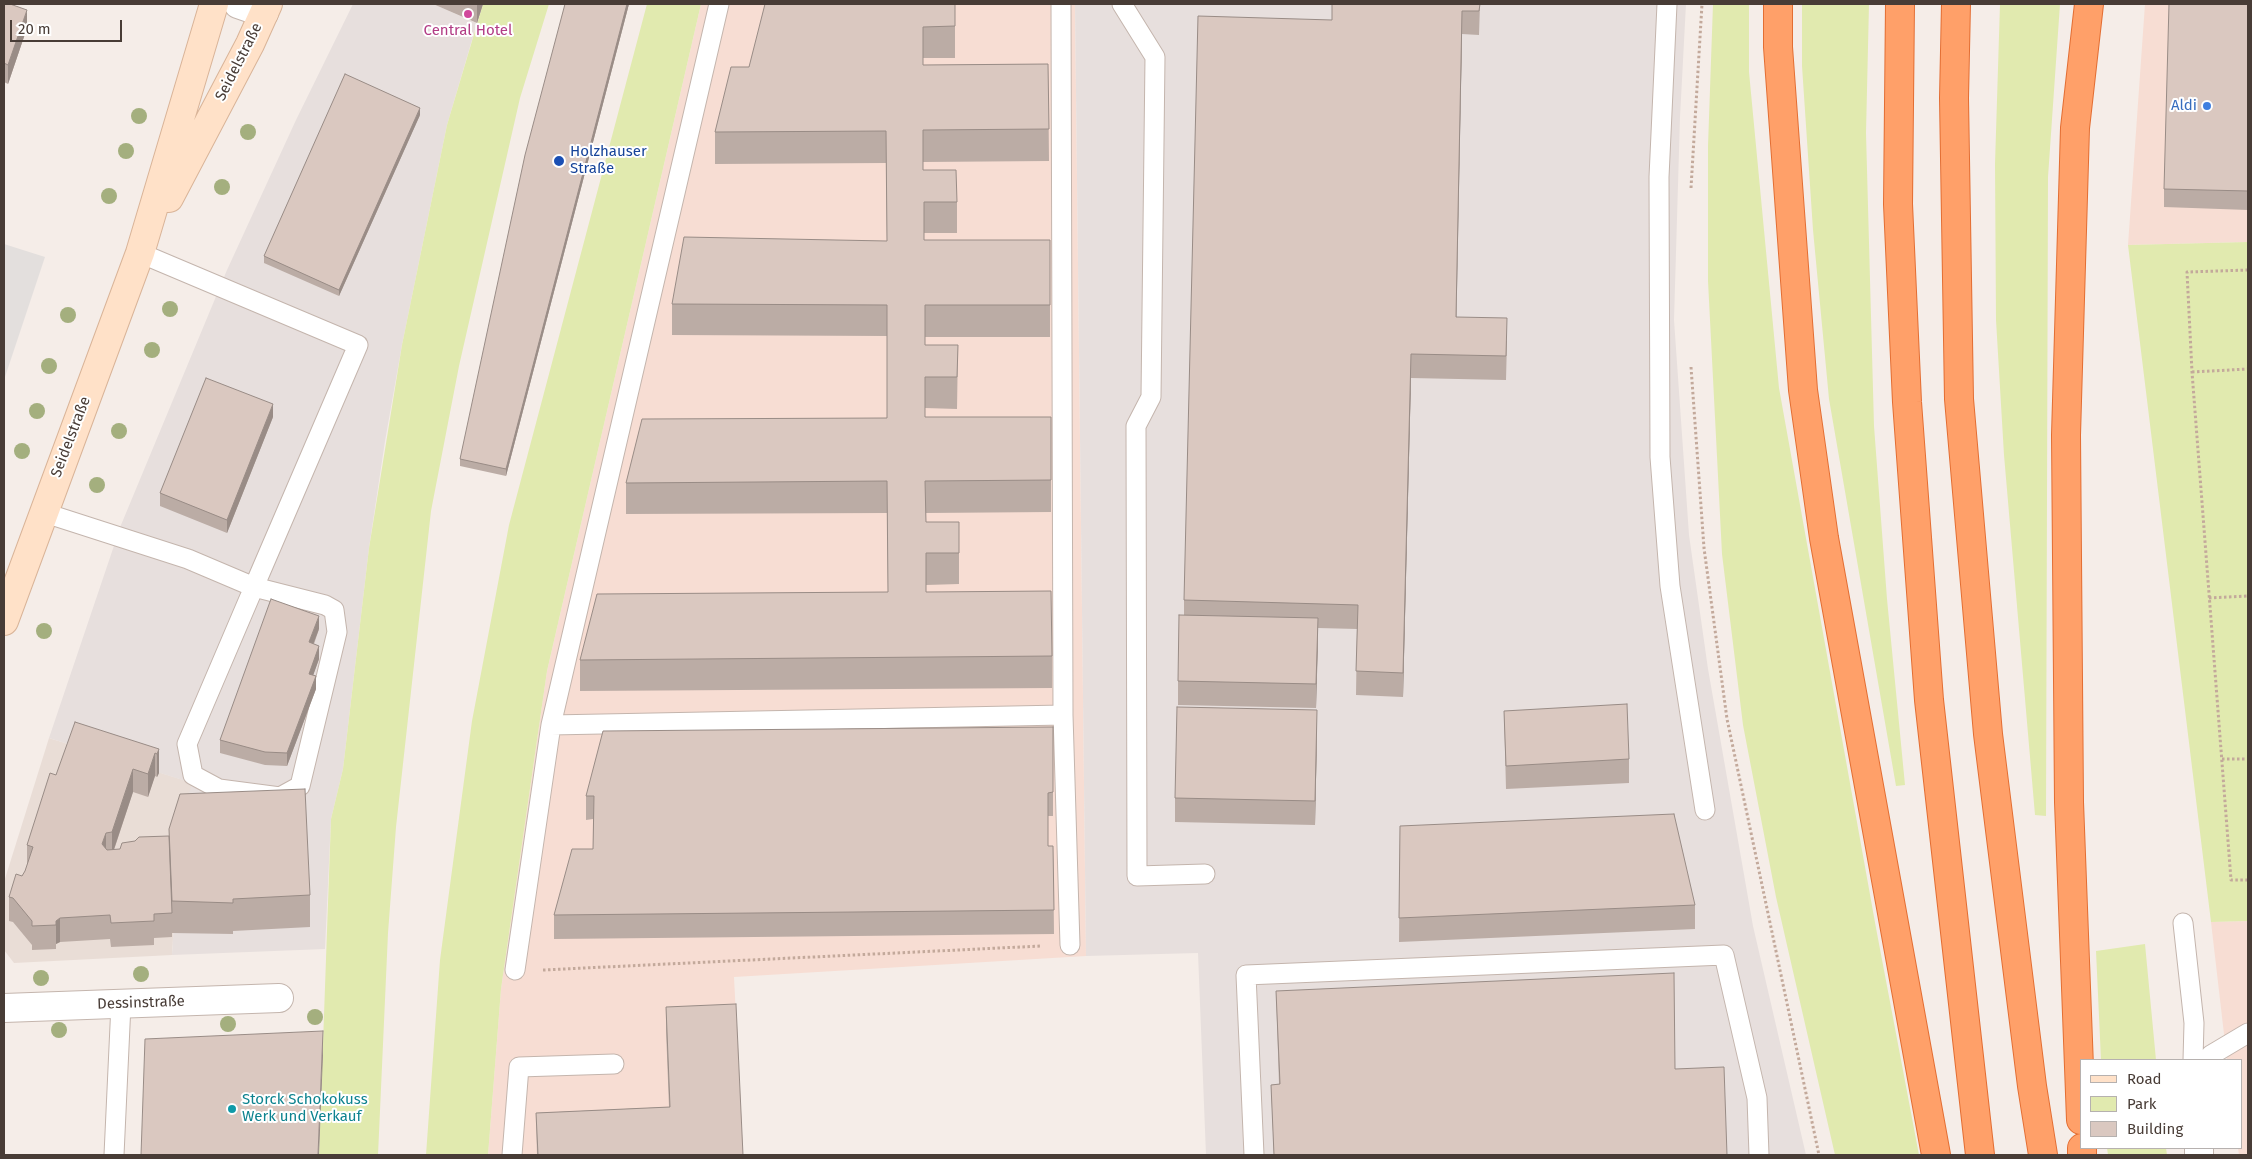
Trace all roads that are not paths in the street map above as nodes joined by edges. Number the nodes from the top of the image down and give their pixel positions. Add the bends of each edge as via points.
1 (214, 4) edge
2 (238, 4) edge
3 (719, 4) edge
4 (1061, 4) edge
5 (1122, 4) edge
6 (1667, 4) edge
7 (1778, 4) edge
8 (1900, 4) edge
9 (1956, 4) edge
10 (2089, 4) edge
11 (266, 8) edge
12 (140, 254) junction
13 (42, 512) junction
14 (254, 587) junction
15 (4, 621) edge
16 (1063, 715) junction
17 (551, 725) junction
18 (1705, 810) dead end
19 (1205, 874) dead end
20 (2183, 923) dead end
21 (1070, 945) road end
22 (515, 970) dead end
23 (279, 998) dead end
24 (121, 1004) junction
25 (4, 1008) edge
26 (2248, 1033) edge
27 (2192, 1059) edge
28 (2208, 1059) edge
29 (614, 1064) dead end
30 (2080, 1094) edge
31 (114, 1155) edge
32 (512, 1155) edge
33 (1254, 1155) edge
34 (1760, 1155) edge
35 (1936, 1155) edge
36 (1980, 1155) edge
37 (2043, 1155) edge

1 - 12 main road, Seidelstraße
2 - 11 street
3 - 17 lane
4 - 16 lane
5 - 19 lane via 1155,57 1151,397 1136,426 1137,876
6 - 18 lane via 1659,177 1660,457 1670,586
7 - 35 highway via 1778,57 1803,390 1824,538
8 - 36 highway via 1898,204 1907,402 1929,700
9 - 37 highway via 1954,98 1959,399 1988,734
10 - 30 highway via 2076,128 2066,435 2069,802
11 - 12 main road, Seidelstraße
12 - 13 main road, Seidelstraße
12 - 14 lane via 358,344
13 - 14 lane via 188,559
13 - 15 main road, Seidelstraße
14 - 14 lane via 187,744 193,775 219,789 280,797 300,786 337,632 334,610 325,605
16 - 17 lane
16 - 21 lane
17 - 22 lane
20 - 27 lane via 2194,1022
23 - 24 street, Dessinstraße
24 - 25 street, Dessinstraße
24 - 31 lane
26 - 28 lane
29 - 32 lane via 519,1067
33 - 34 lane via 1246,975 1724,955 1757,1098

